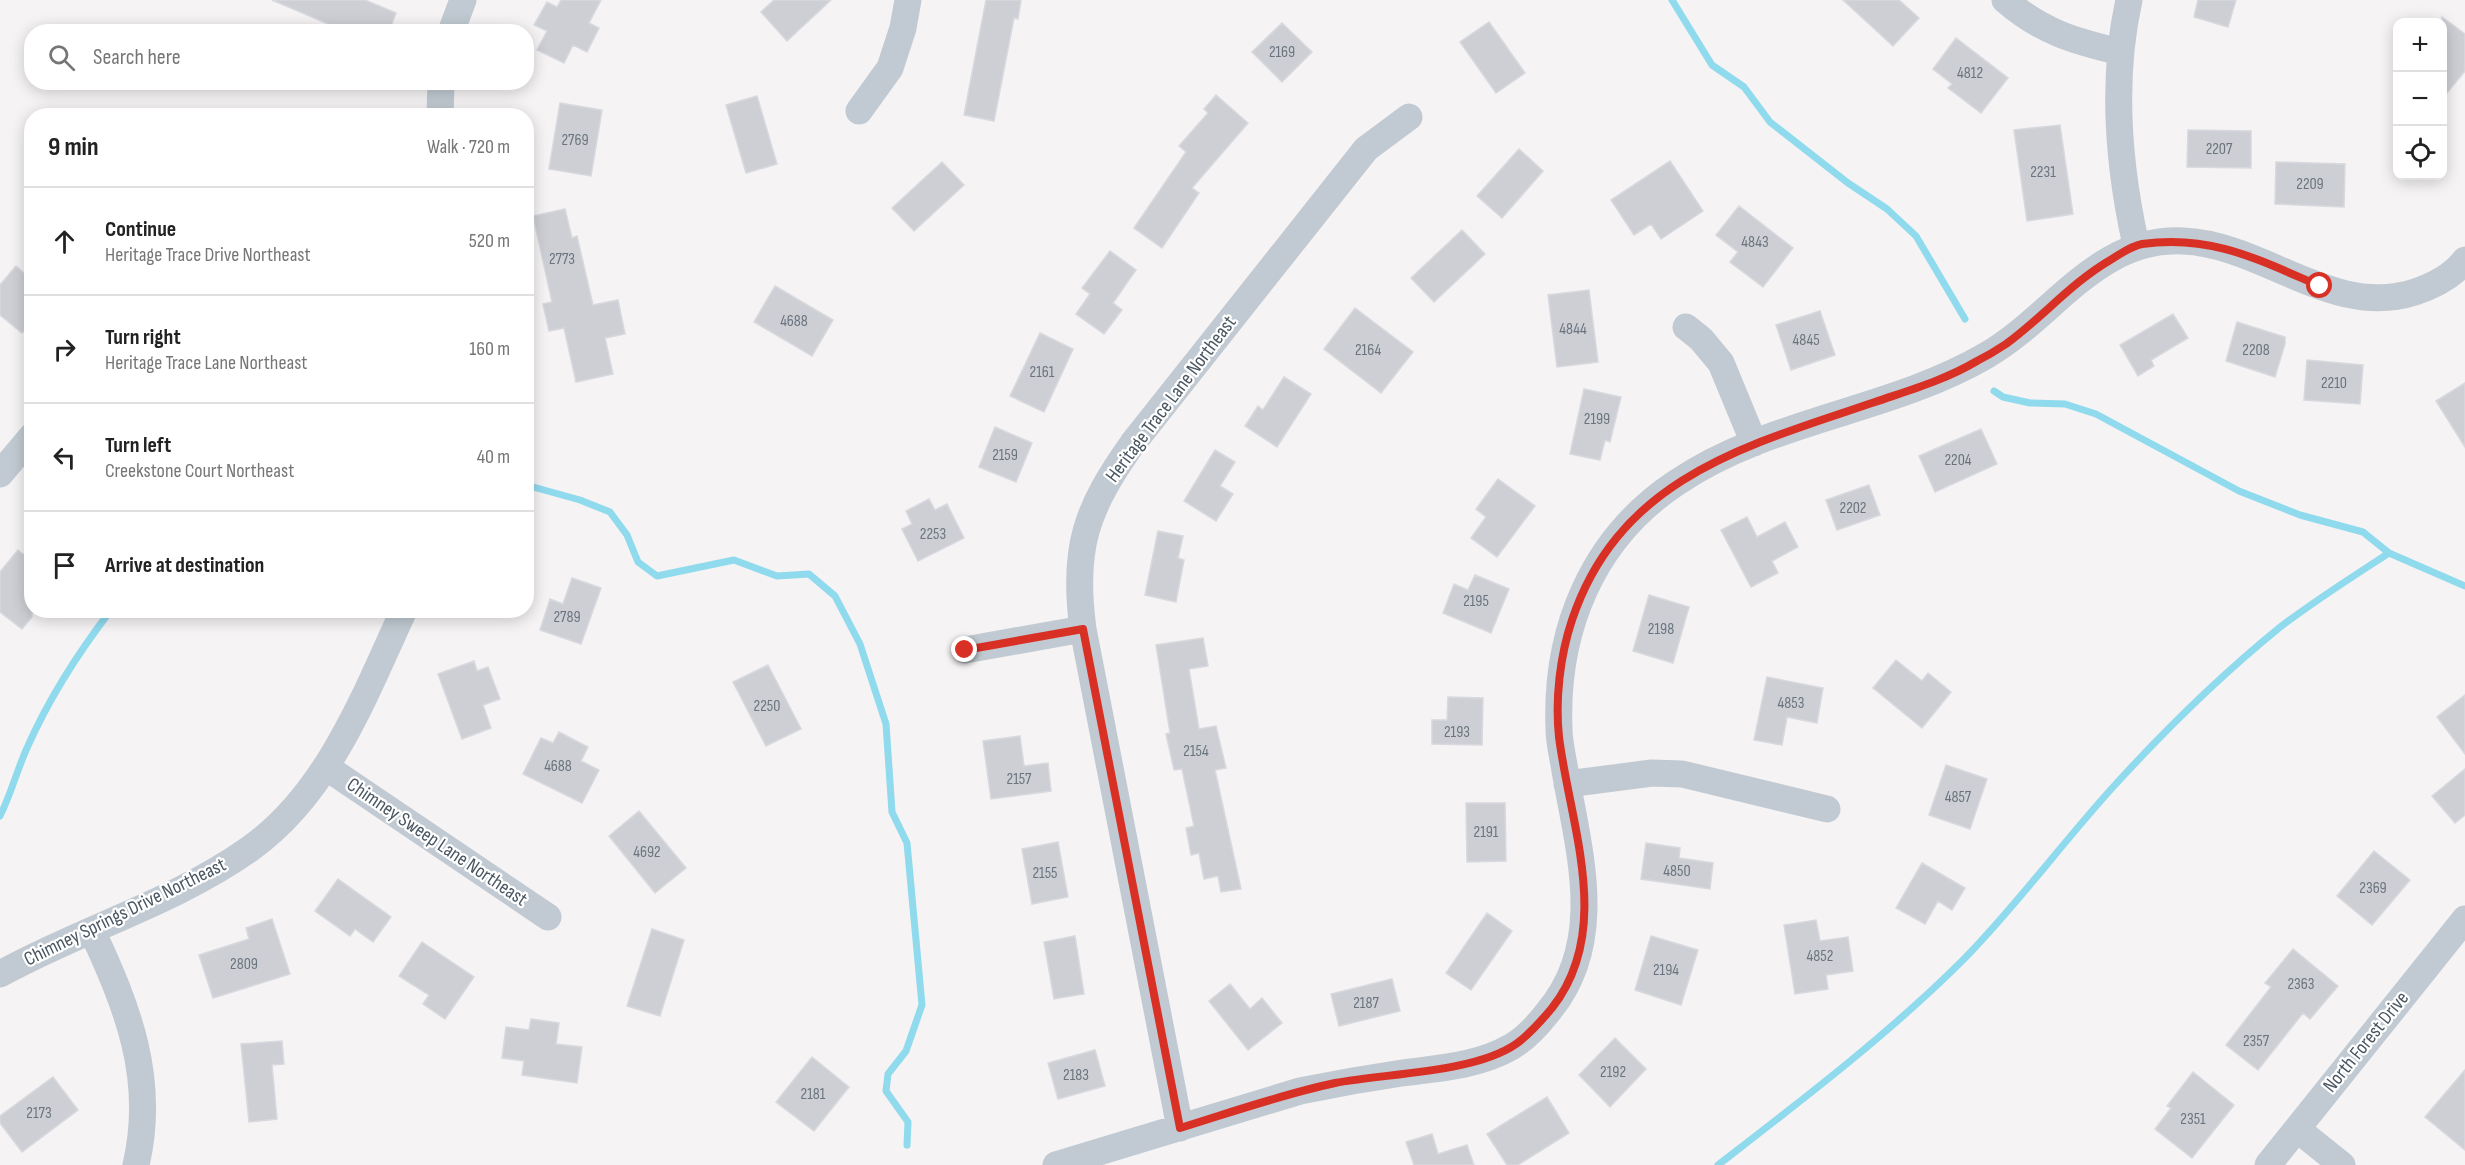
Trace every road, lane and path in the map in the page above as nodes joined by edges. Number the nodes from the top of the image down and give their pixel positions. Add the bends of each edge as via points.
1 (464, 0) edge
2 (908, 0) edge
3 (2005, 0) edge
4 (2129, 0) edge
5 (454, 24) edge
6 (2120, 52) junction
7 (441, 90) edge
8 (440, 108) edge
9 (859, 111) dead end
10 (1409, 117) dead end
11 (2136, 245) junction
12 (2465, 260) edge
13 (1686, 327) dead end
14 (1754, 443) junction
15 (24, 446) edge
16 (0, 474) edge
17 (400, 618) edge
18 (1083, 629) junction
19 (965, 650) dead end
20 (326, 767) junction
21 (1568, 784) junction
22 (1827, 809) dead end
23 (548, 917) dead end
24 (2465, 919) edge
25 (92, 931) junction
26 (0, 974) edge
27 (1180, 1128) junction
28 (2297, 1129) junction
29 (136, 1165) edge
30 (1056, 1165) edge
31 (2268, 1165) edge
32 (2342, 1165) edge

1 - 5 street
2 - 9 street via 890,68
3 - 6 street via 2054,34
4 - 6 street
6 - 11 street via 2119,138
7 - 8 street
10 - 18 street, Heritage Trace Lane Northeast via 1366,149 1110,474 1086,527 1080,557 1078,592
11 - 12 street via 2181,240 2209,244 2348,296 2376,298 2432,287
11 - 14 street via 2094,269 2005,345 1964,369
13 - 14 street via 1721,363
14 - 21 street via 1703,466 1651,502 1618,537 1591,577 1570,623 1559,685 1559,733
15 - 16 street
17 - 20 street, Chimney Springs Drive Northeast
18 - 19 street
18 - 27 street, Heritage Trace Lane Northeast
20 - 23 street, Chimney Sweep Lane Northeast
20 - 25 street, Chimney Springs Drive Northeast via 292,809 252,847 183,888
21 - 22 street via 1652,773 1682,774
21 - 27 street via 1584,888 1585,921 1577,963 1562,994 1529,1033 1507,1049 1467,1064 1300,1091
24 - 28 street, North Forest Drive
25 - 26 street, Chimney Springs Drive Northeast
25 - 29 street via 135,1035 144,1110
27 - 30 street
28 - 31 street, North Forest Drive
28 - 32 street

